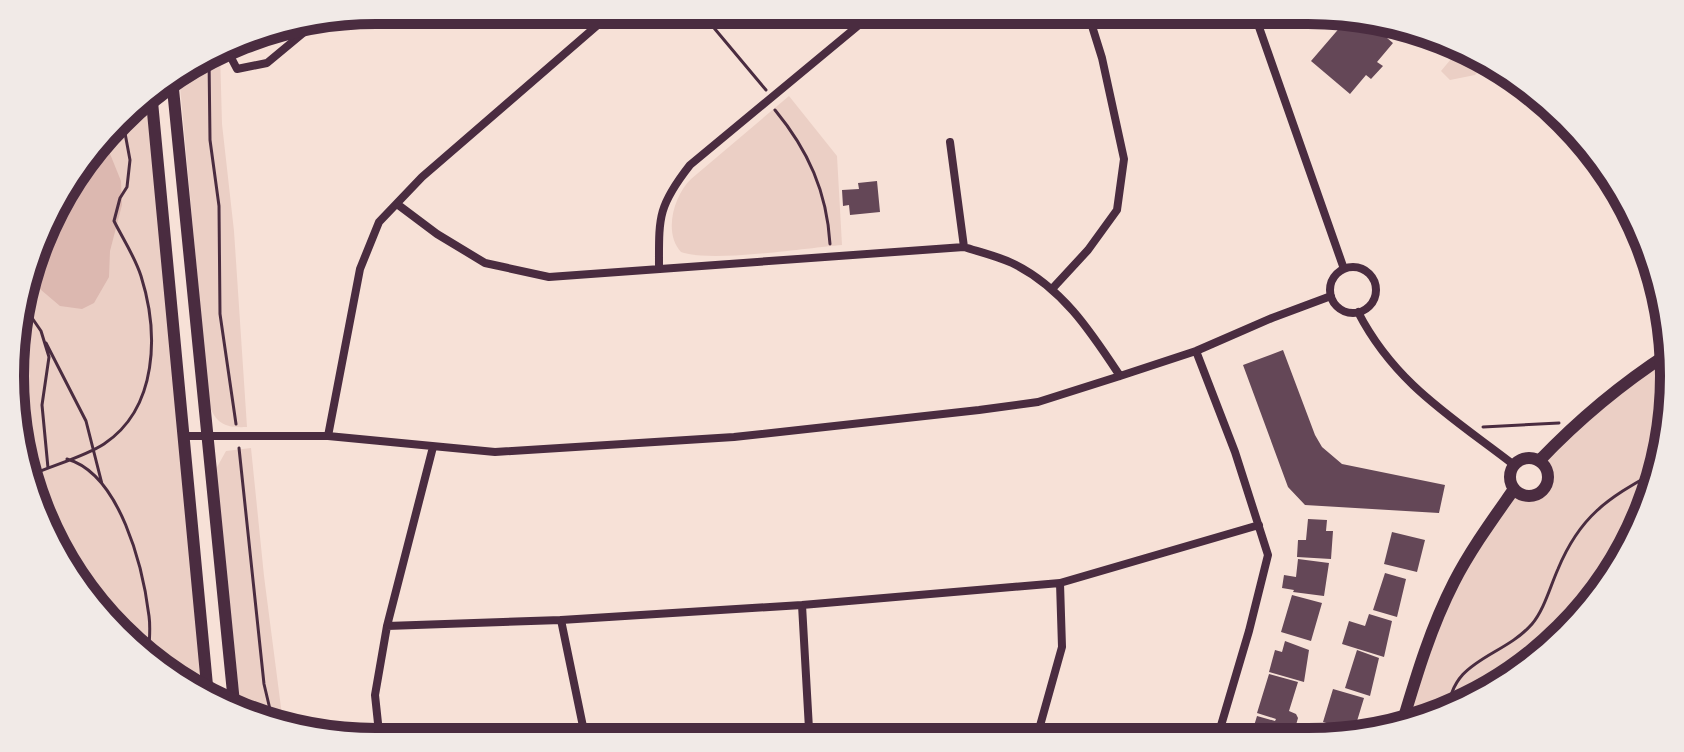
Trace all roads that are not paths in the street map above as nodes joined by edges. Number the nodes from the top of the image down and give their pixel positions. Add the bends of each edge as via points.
1 (599, 24) edge
2 (860, 24) edge
3 (1091, 24) edge
4 (1257, 24) edge
5 (305, 31) edge
6 (230, 56) edge
7 (173, 88) edge
8 (152, 105) edge
9 (950, 142) dead end
10 (397, 204) junction
11 (964, 247) junction
12 (659, 269) junction
13 (1344, 269) junction
14 (1052, 289) junction
15 (1331, 296) junction
16 (1358, 312) junction
17 (1196, 351) junction
18 (1659, 359) edge
19 (1120, 376) junction
20 (208, 435) junction
21 (181, 436) junction
22 (328, 436) junction
23 (433, 447) junction
24 (1539, 461) junction
25 (1514, 465) junction
26 (1514, 489) junction
27 (1259, 525) junction
28 (1060, 583) junction
29 (802, 605) junction
30 (561, 620) junction
31 (387, 626) junction
32 (207, 685) edge
33 (234, 698) edge
34 (1405, 714) edge
35 (379, 728) edge
36 (583, 728) edge
37 (809, 728) edge
38 (1039, 728) edge
39 (1220, 728) edge

1 - 10 street
2 - 12 street via 690,165 659,218
3 - 14 street via 1124,159 1117,210
4 - 13 street
5 - 6 street via 267,63 237,69
7 - 20 main road
8 - 21 main road
9 - 11 street
10 - 12 street via 485,263 549,277
10 - 22 street via 379,222 360,269
11 - 12 street
11 - 14 street via 1013,263
13 - 15 street via 1331,283
13 - 16 street via 1359,268 1375,283 1371,304
14 - 19 street via 1083,320
15 - 16 street via 1339,308
15 - 17 street
16 - 25 street via 1391,365
17 - 19 street
17 - 27 street
18 - 24 main road via 1576,422
19 - 23 street via 1038,402 734,437 495,452
20 - 21 street
20 - 22 street
20 - 33 main road
21 - 32 main road
22 - 23 street
23 - 31 street
24 - 25 main road via 1529,458
24 - 26 main road via 1547,471 1543,489 1525,495
25 - 26 main road
26 - 34 main road via 1450,591 1422,655
27 - 28 street
27 - 39 street via 1268,555
28 - 29 street
28 - 38 street via 1062,647
29 - 30 street
29 - 37 street
30 - 31 street
30 - 36 street
31 - 35 street via 375,695

